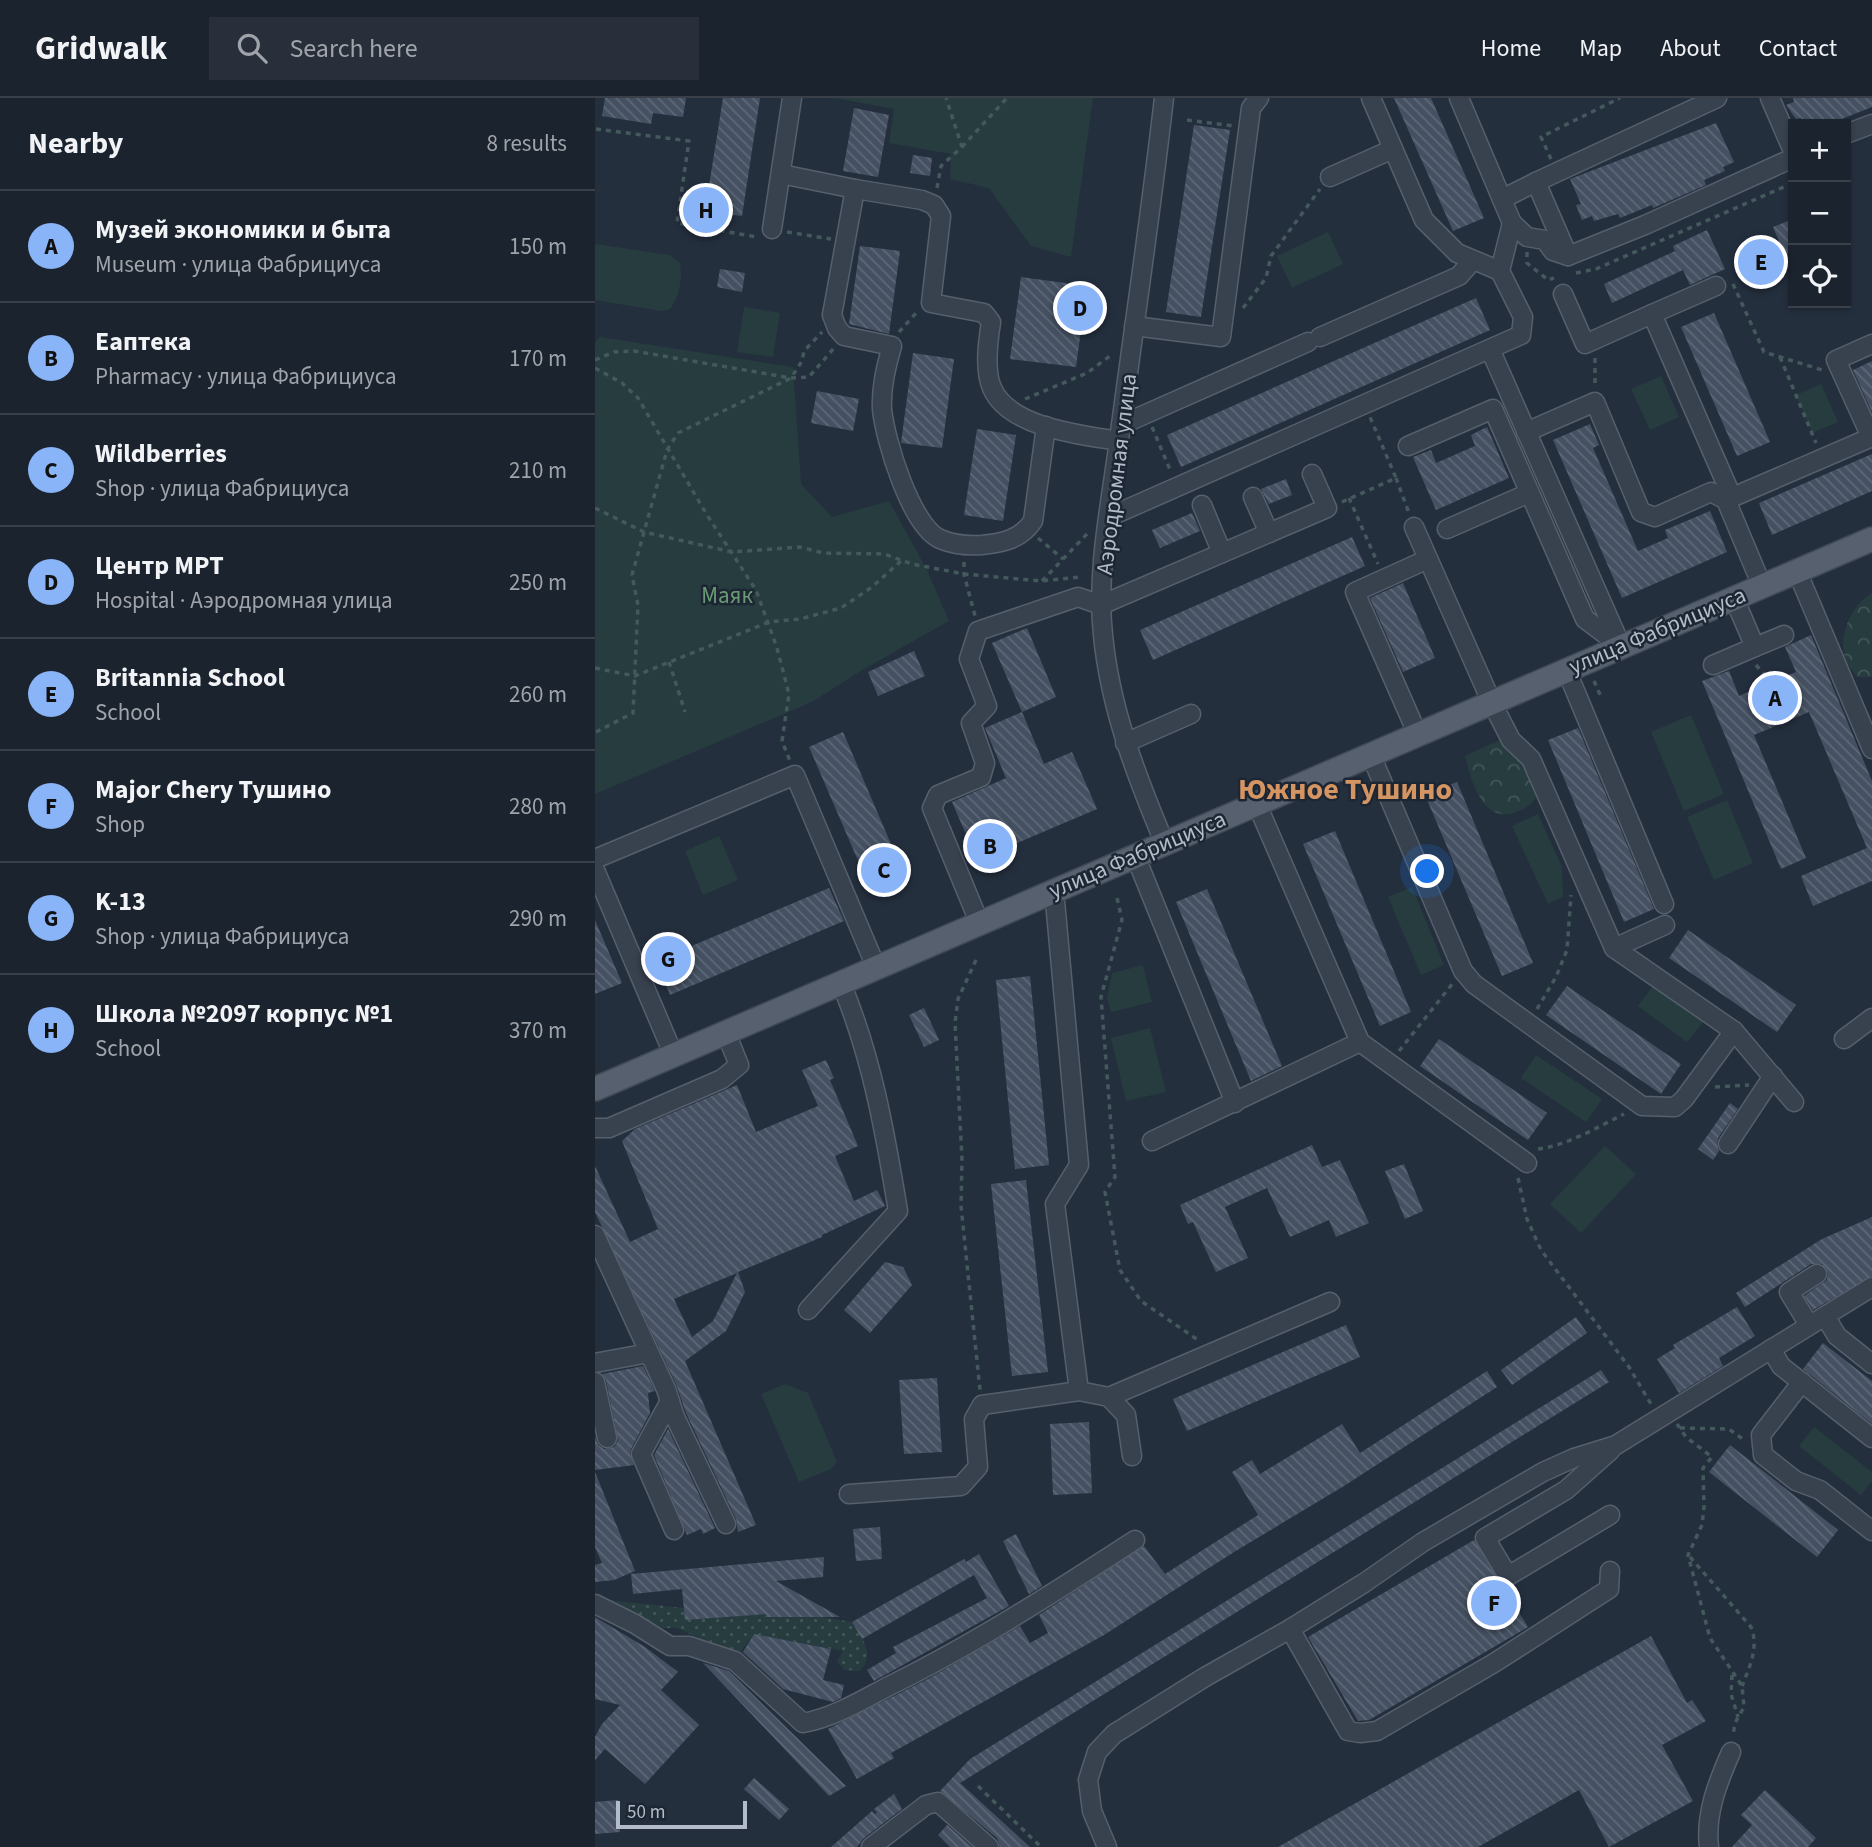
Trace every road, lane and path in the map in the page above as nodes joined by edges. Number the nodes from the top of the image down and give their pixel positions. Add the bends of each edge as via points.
1 (792, 98) edge
2 (946, 98) edge
3 (1007, 98) edge
4 (1164, 98) edge
5 (1259, 98) edge
6 (1371, 98) edge
7 (1459, 98) edge
8 (1620, 98) edge
9 (1770, 98) edge
10 (1707, 100) edge
11 (1188, 120) dead end
12 (1872, 124) edge
13 (1248, 128) junction
14 (596, 129) edge
15 (1851, 132) edge
16 (1788, 139) edge
17 (962, 147) junction
18 (1393, 149) junction
19 (1788, 160) edge
20 (1557, 171) junction
21 (781, 174) junction
22 (1330, 177) joint
23 (1537, 182) junction
24 (855, 189) junction
25 (1502, 199) junction
26 (935, 205) junction
27 (1512, 223) junction
28 (772, 229) junction
29 (844, 241) junction
30 (1568, 256) junction
31 (1473, 260) junction
32 (1500, 271) junction
33 (1716, 286) joint
34 (1563, 294) dead end
35 (930, 303) junction
36 (1652, 314) junction
37 (1134, 326) junction
38 (822, 332) dead end
39 (844, 336) junction
40 (1221, 337) junction
41 (1595, 339) junction
42 (1872, 344) edge
43 (892, 346) junction
44 (1490, 349) junction
45 (1110, 356) dead end
46 (1780, 357) junction
47 (595, 360) edge
48 (595, 369) edge
49 (1844, 377) junction
50 (791, 378) junction
51 (1595, 384) dead end
52 (1364, 404) junction
53 (1006, 408) junction
54 (1146, 414) junction
55 (1046, 426) junction
56 (1526, 432) junction
57 (1120, 433) junction
58 (1871, 437) edge
59 (1817, 445) dead end
60 (1408, 446) dead end
61 (667, 450) junction
62 (1312, 474) dead end
63 (1396, 478) junction
64 (1177, 487) junction
65 (1529, 493) junction
66 (1253, 497) dead end
67 (1349, 498) junction
68 (1729, 499) junction
69 (1202, 505) dead end
70 (595, 508) edge
71 (1327, 508) junction
72 (1109, 517) junction
73 (1414, 527) joint
74 (1447, 528) dead end
75 (1027, 529) junction
76 (644, 532) junction
77 (1269, 533) junction
78 (1087, 534) dead end
79 (1872, 539) edge
80 (732, 552) junction
81 (1222, 553) junction
82 (1063, 559) junction
83 (1428, 559) junction
84 (902, 560) junction
85 (1797, 571) junction
86 (964, 574) junction
87 (1081, 577) dead end
88 (1384, 579) junction
89 (1041, 582) junction
90 (1762, 586) junction
91 (1734, 598) junction
92 (1101, 606) junction
93 (769, 622) junction
94 (978, 631) junction
95 (1784, 635) dead end
96 (1621, 646) junction
97 (1753, 654) junction
98 (669, 662) junction
99 (1713, 665) dead end
100 (595, 668) edge
101 (1566, 669) junction
102 (635, 676) junction
103 (1594, 681) dead end
104 (1767, 684) dead end
105 (1602, 699) dead end
106 (1491, 701) junction
107 (685, 712) dead end
108 (1191, 714) dead end
109 (595, 732) edge
110 (1417, 733) junction
111 (1125, 743) junction
112 (1872, 749) edge
113 (1370, 753) junction
114 (795, 775) junction
115 (1256, 803) junction
116 (1164, 842) junction
117 (1135, 855) junction
118 (595, 859) edge
119 (1579, 866) junction
120 (595, 870) edge
121 (1053, 890) junction
122 (1117, 898) dead end
123 (1664, 904) dead end
124 (979, 922) junction
125 (1665, 925) dead end
126 (1614, 948) junction
127 (976, 960) dead end
128 (876, 967) junction
129 (1463, 971) junction
130 (841, 982) junction
131 (1872, 1018) edge
132 (1529, 1024) junction
133 (1734, 1031) junction
134 (726, 1033) junction
135 (1844, 1039) dead end
136 (1360, 1042) junction
137 (674, 1056) junction
138 (1389, 1063) junction
139 (1770, 1080) junction
140 (595, 1089) edge
141 (1689, 1093) junction
142 (1794, 1102) dead end
143 (1235, 1103) junction
144 (1642, 1106) junction
145 (595, 1128) edge
146 (1152, 1141) dead end
147 (1728, 1144) dead end
148 (1512, 1152) junction
149 (1527, 1163) dead end
150 (595, 1235) edge
151 (1817, 1274) dead end
152 (1872, 1287) edge
153 (1329, 1302) dead end
154 (808, 1310) dead end
155 (1817, 1321) junction
156 (1771, 1349) junction
157 (1214, 1351) junction
158 (649, 1353) junction
159 (595, 1363) edge
160 (1872, 1364) edge
161 (595, 1382) edge
162 (1802, 1382) junction
163 (1079, 1391) junction
164 (1109, 1396) junction
165 (670, 1401) junction
166 (982, 1405) junction
167 (1668, 1420) junction
168 (1680, 1428) junction
169 (607, 1438) dead end
170 (1872, 1438) edge
171 (1616, 1445) junction
172 (1763, 1455) junction
173 (1132, 1456) dead end
174 (849, 1494) dead end
175 (1610, 1515) dead end
176 (726, 1524) dead end
177 (674, 1530) dead end
178 (1872, 1531) edge
179 (1135, 1540) dead end
180 (1688, 1555) junction
181 (1610, 1571) dead end
182 (595, 1604) edge
183 (1290, 1629) junction
184 (1732, 1673) junction
185 (1742, 1686) junction
186 (1738, 1717) junction
187 (1731, 1752) joint
188 (978, 1786) dead end
189 (871, 1847) edge
190 (989, 1847) edge
191 (1041, 1847) edge
192 (1107, 1847) edge
193 (1709, 1847) edge

1 - 21 street
2 - 17 path
3 - 17 path
4 - 37 street, Аэродромная улица
5 - 13 street via 1251,108
6 - 18 street
7 - 25 street
8 - 20 path via 1541,137
9 - 16 street
10 - 20 street
11 - 13 path
12 - 15 street
13 - 40 street
14 - 28 path via 689,141 677,223 760,237
17 - 26 path via 941,166
18 - 22 street
18 - 31 street via 1424,220 1457,253
19 - 30 street
20 - 23 street
21 - 24 street
21 - 28 street
22 - 40 path via 1271,256 1266,278
23 - 25 street
23 - 30 street
24 - 26 street
24 - 29 street
25 - 27 street
26 - 35 street via 941,216
27 - 30 street via 1527,237 1545,240 1553,251
27 - 32 street
28 - 29 path
29 - 39 street via 832,315
31 - 32 street
31 - 54 street via 1459,275
32 - 44 street via 1524,317 1521,335
33 - 36 street
33 - 46 path via 1731,279 1763,352
34 - 41 street via 1585,344
35 - 43 path via 903,325
35 - 53 street via 984,313 991,322 991,388
36 - 41 street
36 - 68 street
37 - 40 street
37 - 57 street, Аэродромная улица
38 - 50 path via 804,351
39 - 43 street
39 - 50 path via 809,377
41 - 51 path
42 - 49 street via 1836,360
43 - 75 street via 882,379 882,410 899,471 923,524 938,538 963,546 1000,543
44 - 52 street
44 - 56 street
45 - 53 path via 1087,373
46 - 49 path
46 - 59 path
47 - 50 path via 614,352 634,351
48 - 61 path via 638,398
49 - 58 street
50 - 61 path via 678,433
52 - 63 path
52 - 64 street
53 - 55 street
54 - 57 street
54 - 64 path
55 - 57 street
55 - 75 street via 1033,521
56 - 68 street via 1595,402 1641,512 1655,517 1711,492
56 - 96 street
57 - 72 street, Аэродромная улица
58 - 68 street
60 - 65 street via 1493,409
61 - 76 path
61 - 80 path
62 - 71 street
63 - 67 path
63 - 73 path
64 - 72 street
65 - 74 street
65 - 96 street via 1584,619
66 - 77 street
67 - 71 path
67 - 88 path
68 - 90 street
69 - 81 street
70 - 76 path
71 - 77 street
72 - 92 street, Аэродромная улица
73 - 83 street
75 - 82 path
76 - 80 path
76 - 102 path via 632,575 638,605
77 - 81 street
78 - 82 path
79 - 85 main road, улица Фабрициуса
80 - 84 path via 800,547 823,553 884,554
80 - 93 path
81 - 92 street
82 - 89 path
83 - 88 street
83 - 106 street
84 - 86 path
84 - 93 path via 841,608
85 - 90 main road, улица Фабрициуса
85 - 112 street
86 - 89 path
86 - 94 path
87 - 89 path
88 - 110 street via 1355,592
90 - 91 main road, улица Фабрициуса
91 - 96 main road, улица Фабрициуса
91 - 97 street
92 - 94 street via 1077,597
92 - 111 street, Аэродромная улица via 1108,674
93 - 98 path
93 - 114 path via 789,694 782,741
94 - 124 street via 969,659 988,706 971,723 985,763 981,777 938,795 932,808
95 - 97 street
96 - 101 main road, улица Фабрициуса
97 - 99 street
97 - 104 path
98 - 102 path
98 - 107 path
100 - 102 path
101 - 106 main road, улица Фабрициуса
101 - 123 street
102 - 109 path via 633,713
103 - 105 path
106 - 110 main road, улица Фабрициуса
106 - 119 street via 1511,740 1531,758
108 - 111 street
110 - 113 main road, улица Фабрициуса
111 - 116 street, Аэродромная улица
113 - 115 main road, улица Фабрициуса
113 - 129 street
114 - 118 street
114 - 128 street
115 - 116 main road, улица Фабрициуса
115 - 136 street
116 - 117 main road, улица Фабрициуса
117 - 121 main road, улица Фабрициуса
117 - 143 street
119 - 126 street
119 - 132 path via 1571,881 1567,950
120 - 137 street
121 - 124 main road, улица Фабрициуса
121 - 163 street via 1079,1166 1055,1204
122 - 157 path via 1122,919 1101,997 1115,1177 1105,1192 1120,1270 1142,1301
124 - 128 main road, улица Фабрициуса
125 - 126 street
126 - 133 street
127 - 166 path via 958,999 955,1023 961,1206
128 - 130 main road, улица Фабрициуса
129 - 132 street
129 - 138 path
130 - 134 main road, улица Фабрициуса
130 - 154 street via 882,1112 898,1212
131 - 135 street
132 - 144 street
133 - 139 street
133 - 141 street
134 - 137 main road, улица Фабрициуса
134 - 145 street via 739,1065 722,1079 608,1128
136 - 138 street
136 - 143 street
137 - 140 main road, улица Фабрициуса
138 - 148 street
139 - 141 path
139 - 142 street
139 - 147 street
141 - 144 street via 1675,1107
143 - 146 street
144 - 148 path via 1560,1145
148 - 149 street
148 - 167 path via 1527,1219 1541,1250
150 - 158 street
151 - 155 street via 1789,1292
152 - 155 street
153 - 157 street
155 - 156 street
155 - 160 street
156 - 162 street via 1781,1366
156 - 167 street via 1686,1402
157 - 164 street
158 - 159 street
158 - 165 street
161 - 169 street
162 - 170 street
162 - 172 street via 1761,1435
163 - 164 street
163 - 166 street
164 - 173 street via 1126,1415
165 - 176 street
165 - 177 street via 641,1454
166 - 174 street via 974,1419 978,1467 961,1486
167 - 168 path
167 - 171 street
168 - 172 path via 1729,1429
168 - 180 path via 1712,1457 1703,1468 1702,1525
171 - 175 street via 1566,1490 1485,1538 1508,1576
171 - 183 street via 1543,1472 1423,1542
172 - 178 street via 1796,1481 1820,1490
179 - 182 street via 1044,1600 933,1664 824,1719 803,1723 735,1661 689,1646 670,1646
180 - 184 path via 1710,1638
180 - 185 path via 1751,1627 1756,1640
181 - 183 street via 1609,1589 1377,1731 1347,1731
183 - 192 street via 1133,1721 1097,1752 1088,1780 1092,1811
184 - 185 path
184 - 186 path via 1731,1694
185 - 186 path via 1744,1707
186 - 187 path
187 - 193 street via 1709,1815
188 - 191 path
189 - 190 street via 926,1805 938,1802

